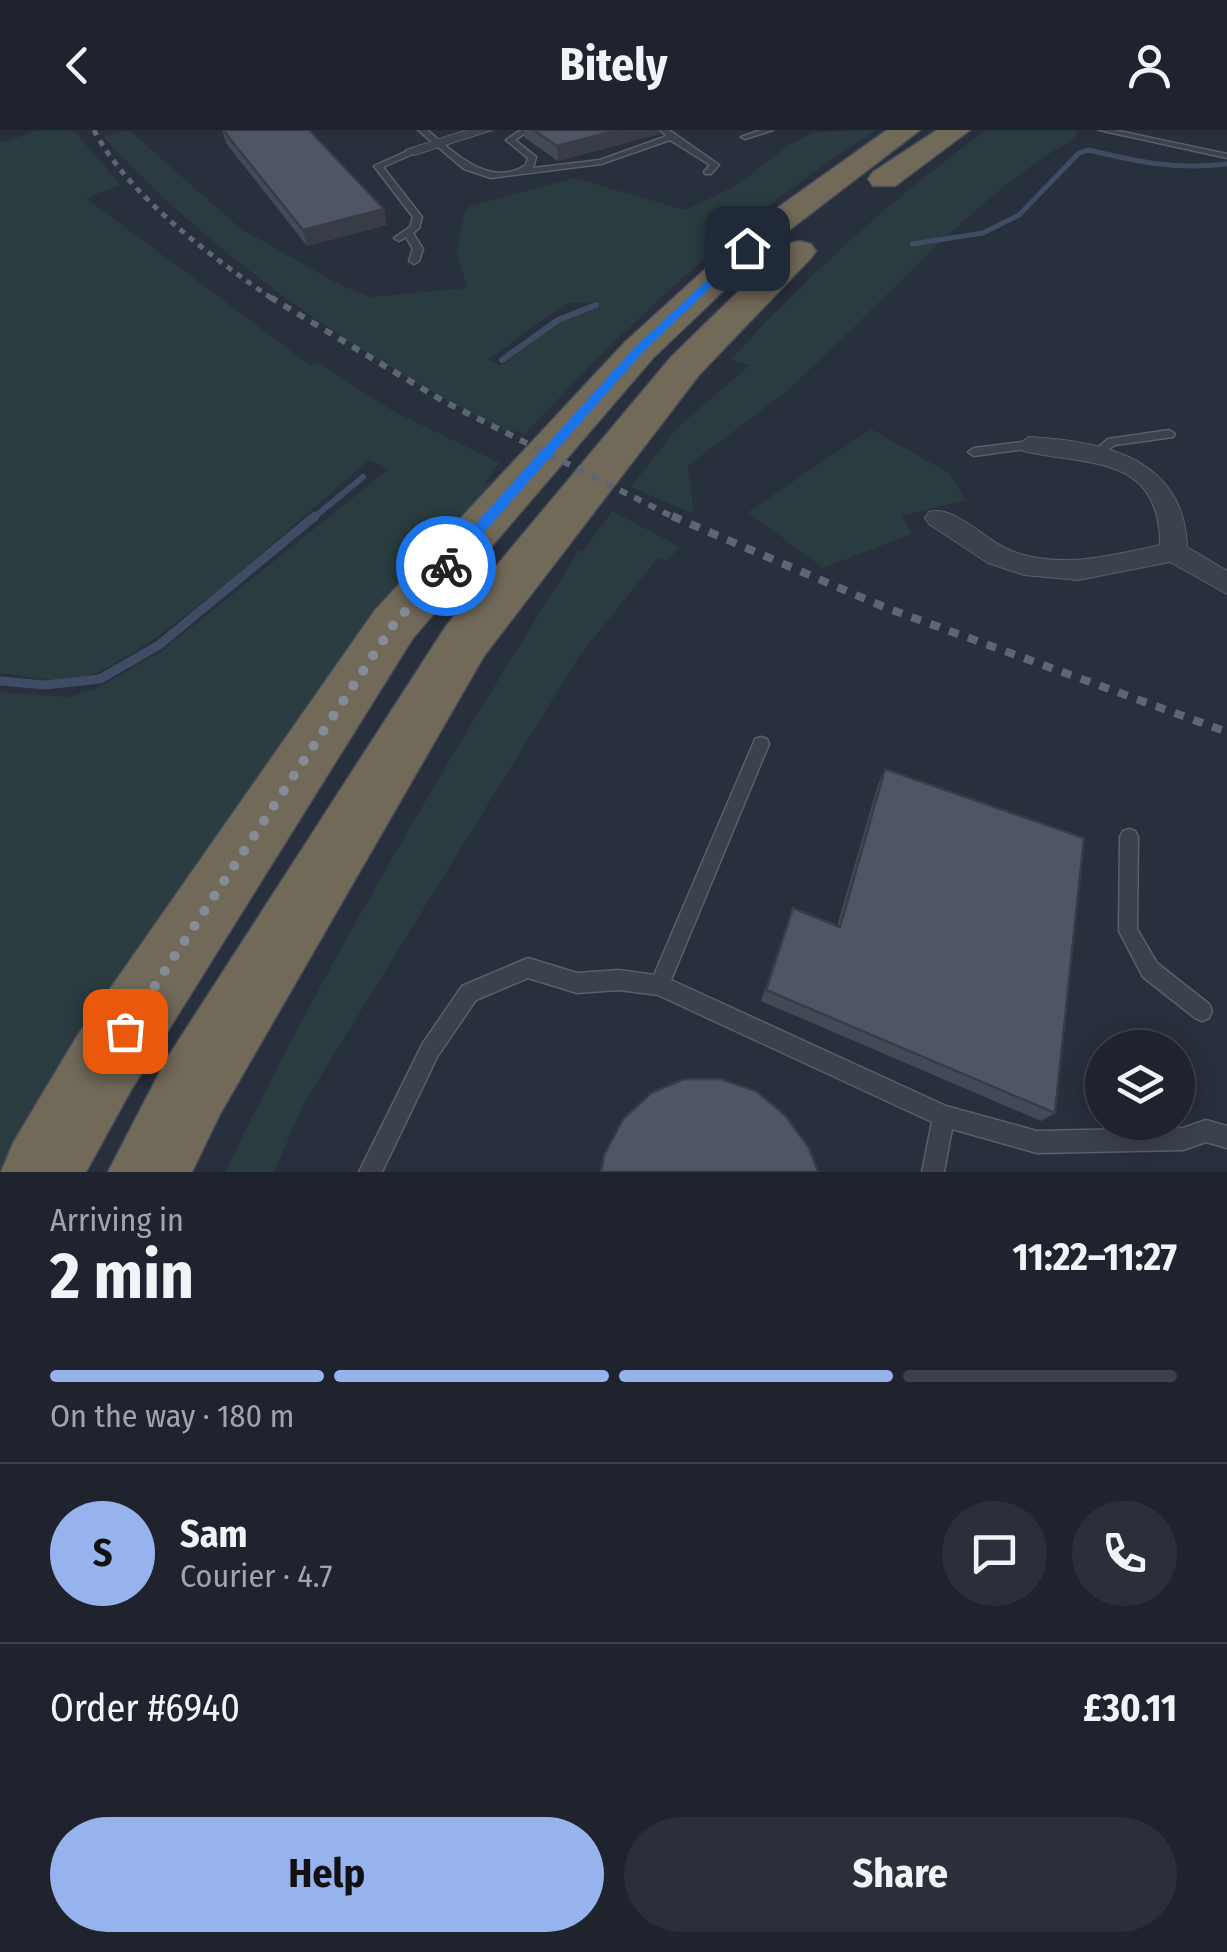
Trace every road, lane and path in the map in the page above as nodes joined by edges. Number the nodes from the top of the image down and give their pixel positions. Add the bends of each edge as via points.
1 (422, 130) edge
2 (484, 130) edge
3 (526, 130) edge
4 (769, 130) edge
5 (906, 130) edge
6 (956, 130) edge
7 (1103, 130) edge
8 (668, 133) edge
9 (745, 137) dead end
10 (436, 143) junction
11 (414, 150) joint
12 (1227, 156) edge
13 (526, 168) junction
14 (708, 172) dead end
15 (414, 262) dead end
16 (1169, 434) dead end
17 (1029, 445) joint
18 (974, 452) dead end
19 (1096, 454) junction
20 (938, 518) dead end
21 (1174, 552) junction
22 (1227, 584) edge
23 (761, 744) dead end
24 (1129, 837) dead end
25 (660, 986) junction
26 (1202, 1011) dead end
27 (944, 1116) junction
28 (1227, 1137) edge
29 (42, 1172) edge
30 (149, 1172) edge
31 (370, 1172) edge
32 (933, 1172) edge

1 - 10 lane
2 - 10 street
3 - 13 lane via 510,140 532,157
4 - 9 lane
5 - 29 highway via 768,230 639,350 394,624 104,1063
6 - 30 highway via 868,191 752,295 604,463 465,641 193,1087
7 - 12 lane
8 - 13 lane via 652,147 600,162
8 - 14 lane via 715,165
10 - 11 street
10 - 13 lane via 480,173
11 - 15 lane via 378,166 418,217 404,235 419,255
16 - 19 lane via 1112,442
17 - 18 lane
17 - 19 street
19 - 21 street via 1136,473 1168,503
20 - 21 street via 980,549 1028,568 1093,572
21 - 22 street
23 - 25 lane
24 - 26 lane via 1128,931 1150,970
25 - 27 lane
25 - 31 lane via 577,983 528,968 469,993 430,1050
27 - 28 lane via 1036,1142 1182,1139 1206,1131
27 - 32 lane

